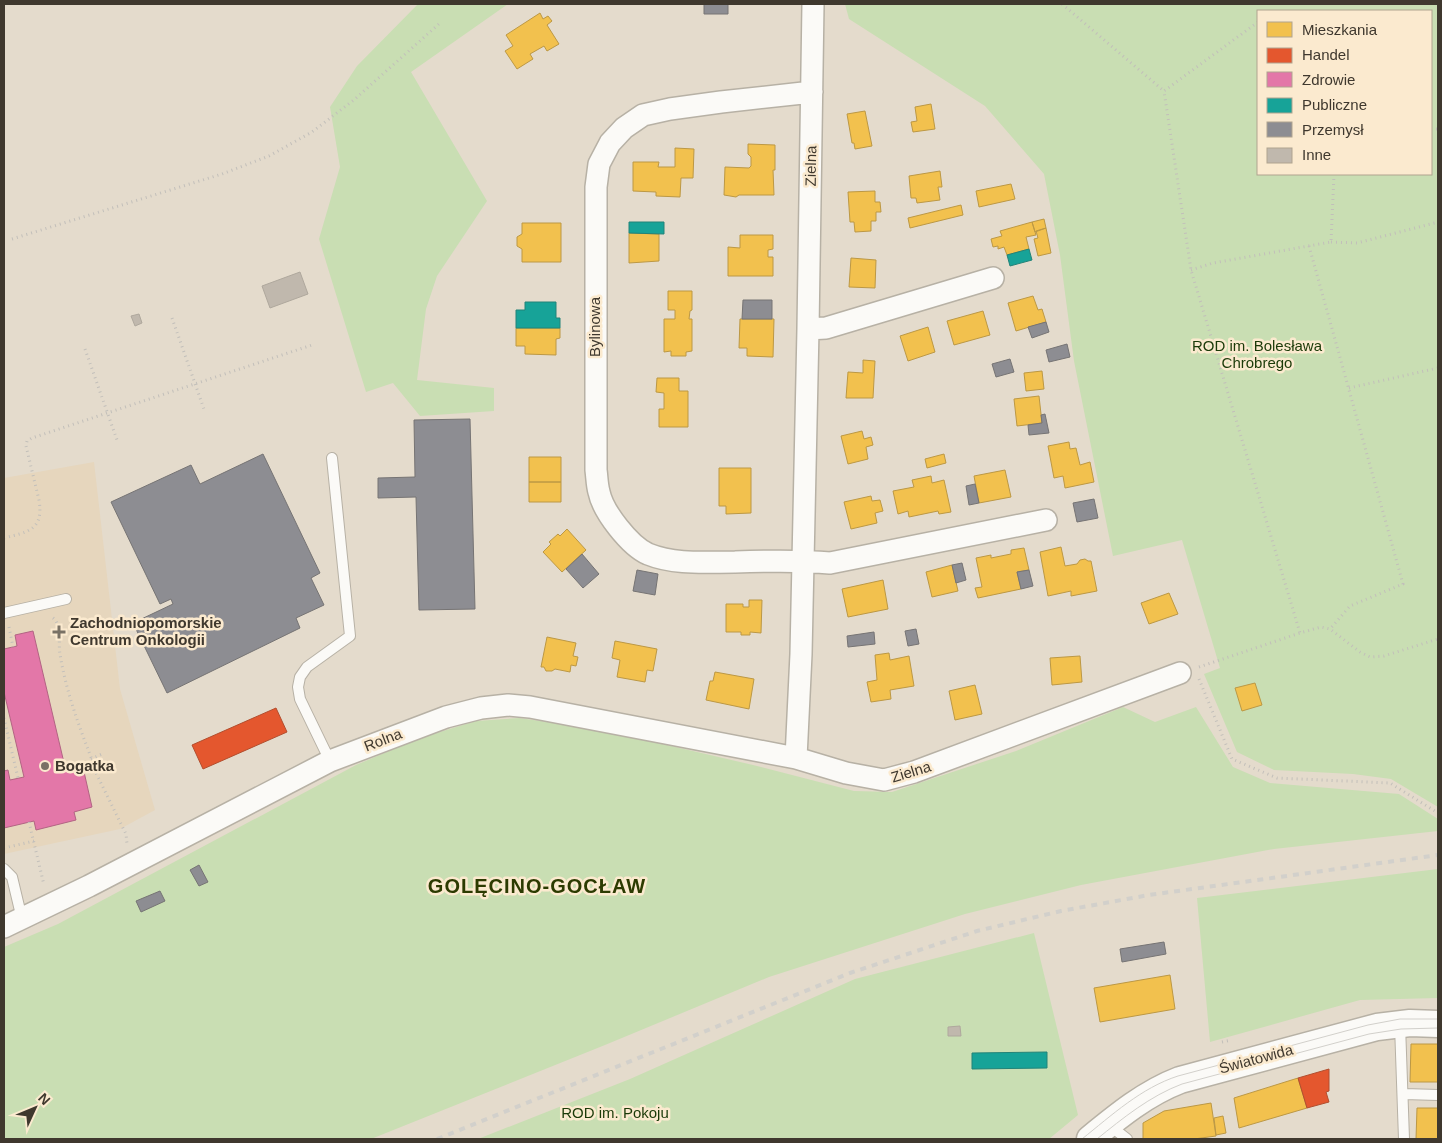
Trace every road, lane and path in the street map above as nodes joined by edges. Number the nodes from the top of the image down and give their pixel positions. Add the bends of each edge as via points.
1 (813, 4) edge
2 (1062, 4) edge
3 (1257, 23) edge
4 (440, 24) dead end
5 (1164, 91) junction
6 (812, 92) junction
7 (1334, 175) edge
8 (1438, 222) edge
9 (12, 238) dead end
10 (1331, 242) junction
11 (1309, 246) junction
12 (1191, 270) junction
13 (993, 278) dead end
14 (172, 318) dead end
15 (808, 329) junction
16 (312, 345) dead end
17 (85, 349) dead end
18 (1438, 368) edge
19 (195, 384) junction
20 (1349, 388) junction
21 (107, 412) junction
22 (205, 412) dead end
23 (117, 440) dead end
24 (332, 458) dead end
25 (1046, 520) dead end
26 (4, 538) edge
27 (803, 561) junction
28 (66, 599) dead end
29 (4, 613) edge
30 (49, 616) dead end
31 (4, 625) edge
32 (1330, 630) junction
33 (1300, 633) junction
34 (1438, 639) edge
35 (14, 647) dead end
36 (1218, 660) dead end
37 (1189, 676) joint
38 (4, 718) edge
39 (6, 737) edge
40 (102, 754) dead end
41 (796, 758) junction
42 (91, 759) junction
43 (330, 761) junction
44 (94, 769) junction
45 (84, 772) dead end
46 (18, 778) dead end
47 (1438, 813) edge
48 (29, 822) dead end
49 (34, 842) junction
50 (4, 848) edge
51 (126, 849) dead end
52 (4, 869) edge
53 (44, 886) dead end
54 (13, 923) edge
55 (1400, 1024) junction
56 (1438, 1024) edge
57 (1404, 1094) junction
58 (1438, 1096) edge
59 (1108, 1134) edge
60 (1404, 1139) edge

1 - 6 street, Zielna
2 - 5 path
3 - 5 path
4 - 9 path via 355,99 312,132 269,156 222,174
5 - 12 path
6 - 15 street, Zielna
6 - 27 street, Bylinowa via 643,115 610,143 599,164 596,186 596,470 599,494 613,521 627,539 646,553 665,560
7 - 10 path
8 - 10 path via 1357,243
10 - 11 path
11 - 12 path via 1212,263
11 - 20 path
12 - 33 path
13 - 15 street via 826,328
14 - 19 path
15 - 27 street, Zielna
16 - 19 path
17 - 21 path
18 - 20 path
19 - 21 path
19 - 22 path
20 - 32 path via 1403,584 1350,606
21 - 23 path
21 - 26 path via 27,441 39,500 39,518 28,532
24 - 43 lane via 350,636 307,667 298,687 300,699
25 - 27 street via 830,563
27 - 41 street, Zielna
28 - 29 lane
30 - 42 path via 58,623 64,672
31 - 35 path via 8,624
32 - 33 path via 1321,627
32 - 34 path via 1370,657 1384,656
33 - 36 path
37 - 41 street, Zielna via 884,780
37 - 47 path via 1232,759 1277,778 1390,783
38 - 39 path
39 - 46 path
40 - 42 path
41 - 43 street, Rolna via 508,705 446,716
42 - 44 path
43 - 54 street, Rolna
44 - 45 path
44 - 51 path via 126,834
48 - 49 path
49 - 50 path
49 - 53 path
52 - 54 lane via 12,877
55 - 56 street, Światowida
55 - 57 lane
55 - 59 street, Światowida via 1377,1027 1180,1080 1144,1098
57 - 58 lane
57 - 60 lane

